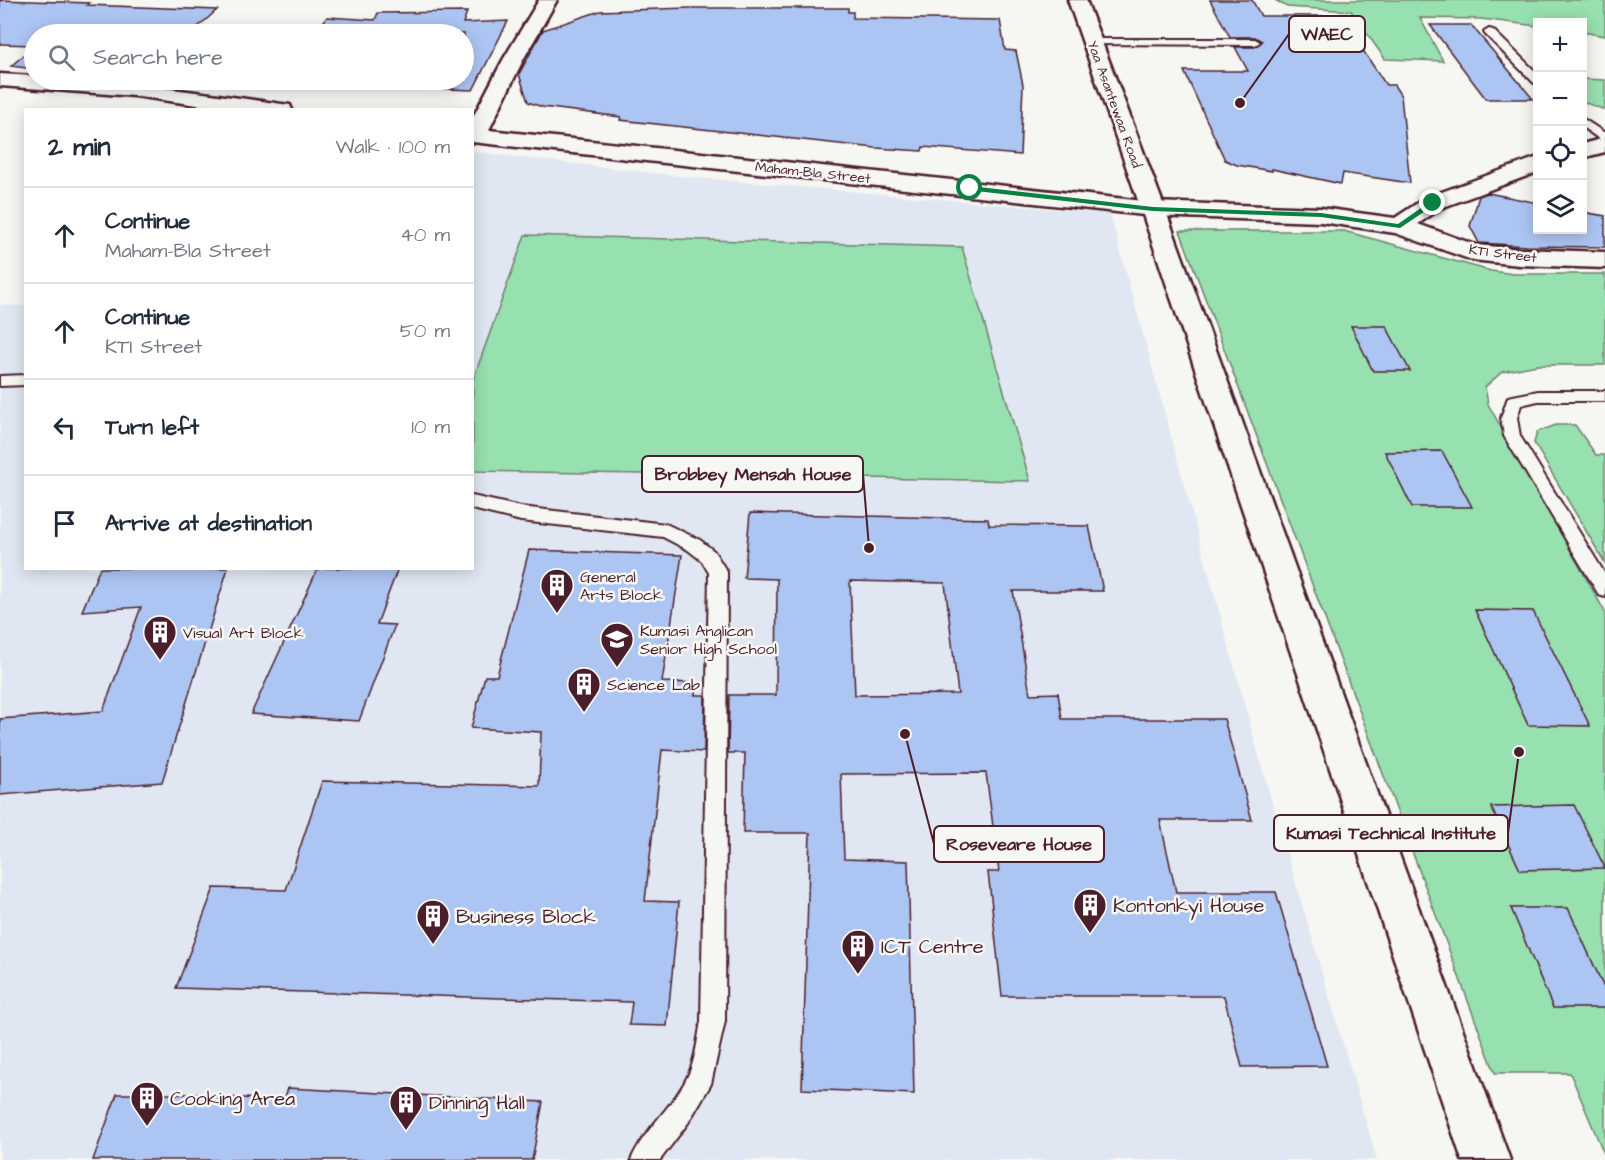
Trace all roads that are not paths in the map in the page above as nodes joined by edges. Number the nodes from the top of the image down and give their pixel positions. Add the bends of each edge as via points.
1 (548, 0) edge
2 (1077, 0) edge
3 (1489, 32) dead end
4 (1092, 42) junction
5 (1255, 42) dead end
6 (1533, 76) edge
7 (9, 80) edge
8 (24, 81) edge
9 (135, 90) edge
10 (0, 98) edge
11 (267, 108) edge
12 (1587, 125) edge
13 (474, 136) edge
14 (1605, 139) edge
15 (1605, 145) edge
16 (1587, 150) edge
17 (1533, 166) edge
18 (1153, 209) junction
19 (1400, 226) junction
20 (1605, 260) edge
21 (24, 380) edge
22 (0, 381) edge
23 (1605, 396) edge
24 (474, 502) edge
25 (1605, 590) edge
26 (644, 1160) edge
27 (1486, 1160) edge

1 - 13 street
2 - 4 street, Yaa Asantewaa Road
3 - 6 lane
4 - 5 lane
4 - 18 street, Yaa Asantewaa Road
7 - 8 street
7 - 10 street
9 - 11 street
12 - 14 lane
13 - 18 street, Maham-Bla Street
15 - 16 street
17 - 19 street via 1433,203
18 - 19 street, KTI Street via 1321,215
18 - 27 street, Yaa Asantewaa Road
19 - 20 street, KTI Street via 1472,252
21 - 22 lane
23 - 25 lane via 1538,396 1514,401 1509,418 1512,436
24 - 26 lane via 521,514 666,531 708,556 718,572 713,1021 702,1075

